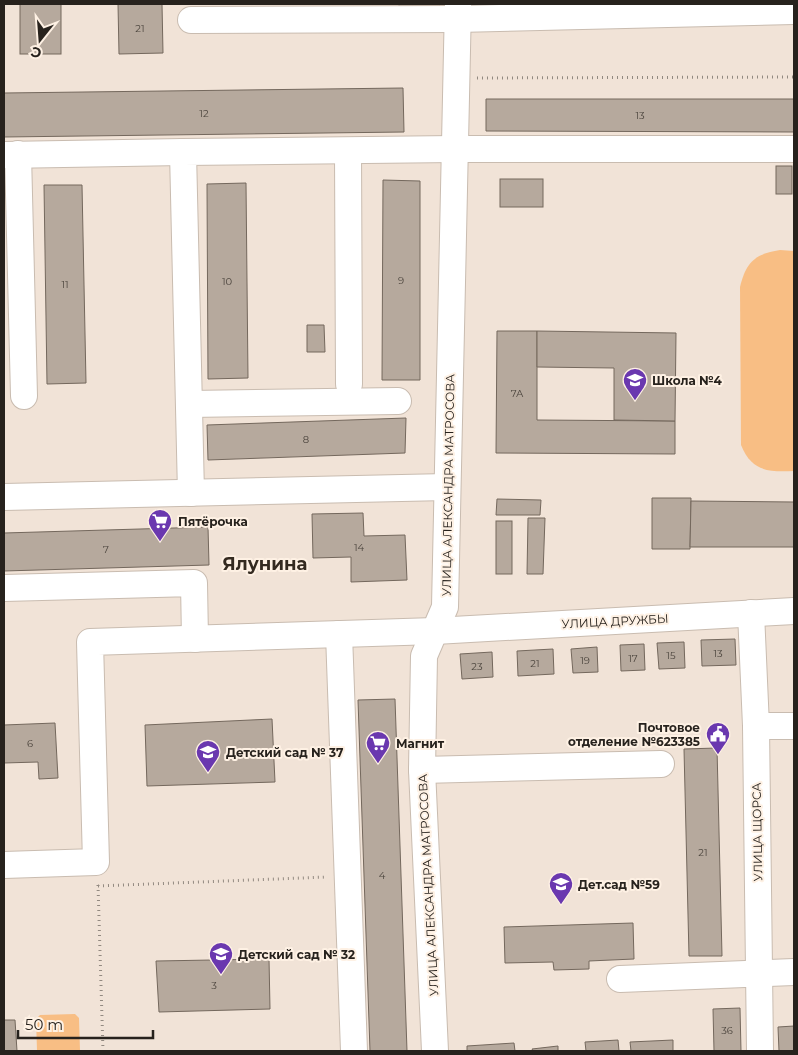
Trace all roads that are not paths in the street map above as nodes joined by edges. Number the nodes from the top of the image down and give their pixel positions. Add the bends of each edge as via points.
1 (458, 11) edge
2 (794, 11) edge
3 (191, 20) dead end
4 (455, 149) junction
5 (794, 149) edge
6 (348, 150) junction
7 (183, 152) junction
8 (11, 154) edge
9 (350, 384) dead end
10 (24, 396) dead end
11 (398, 401) dead end
12 (189, 404) junction
13 (447, 486) junction
14 (191, 492) junction
15 (4, 497) edge
16 (4, 588) edge
17 (794, 611) edge
18 (751, 613) junction
19 (435, 631) junction
20 (339, 634) junction
21 (195, 638) junction
22 (756, 726) junction
23 (794, 726) edge
24 (660, 764) dead end
25 (422, 770) junction
26 (4, 865) edge
27 (794, 972) edge
28 (759, 973) junction
29 (620, 979) dead end
30 (354, 1051) edge
31 (435, 1051) edge
32 (760, 1051) edge

1 - 2 street
1 - 3 street
1 - 4 street, УЛИЦА АЛЕКСАНДРА МАТРОСОВА
4 - 5 street
4 - 6 street
4 - 13 street, УЛИЦА АЛЕКСАНДРА МАТРОСОВА
6 - 7 street
6 - 9 street
7 - 8 street
7 - 12 street
8 - 10 street
11 - 12 street
12 - 14 street
13 - 14 street
13 - 19 street, УЛИЦА АЛЕКСАНДРА МАТРОСОВА via 445,607
14 - 15 street
16 - 21 street via 194,583
17 - 18 street, УЛИЦА ДРУЖБЫ
18 - 19 street, УЛИЦА ДРУЖБЫ
18 - 22 street, УЛИЦА ЩОРСА
19 - 20 street, УЛИЦА ДРУЖБЫ
19 - 25 street, УЛИЦА АЛЕКСАНДРА МАТРОСОВА via 424,656
20 - 21 street, УЛИЦА ДРУЖБЫ
20 - 30 street
21 - 26 street, УЛИЦА ДРУЖБЫ via 90,642 97,874
22 - 23 street
22 - 28 street, УЛИЦА ЩОРСА
24 - 25 street
25 - 31 street, УЛИЦА АЛЕКСАНДРА МАТРОСОВА
27 - 28 street
28 - 29 street
28 - 32 street, УЛИЦА ЩОРСА

